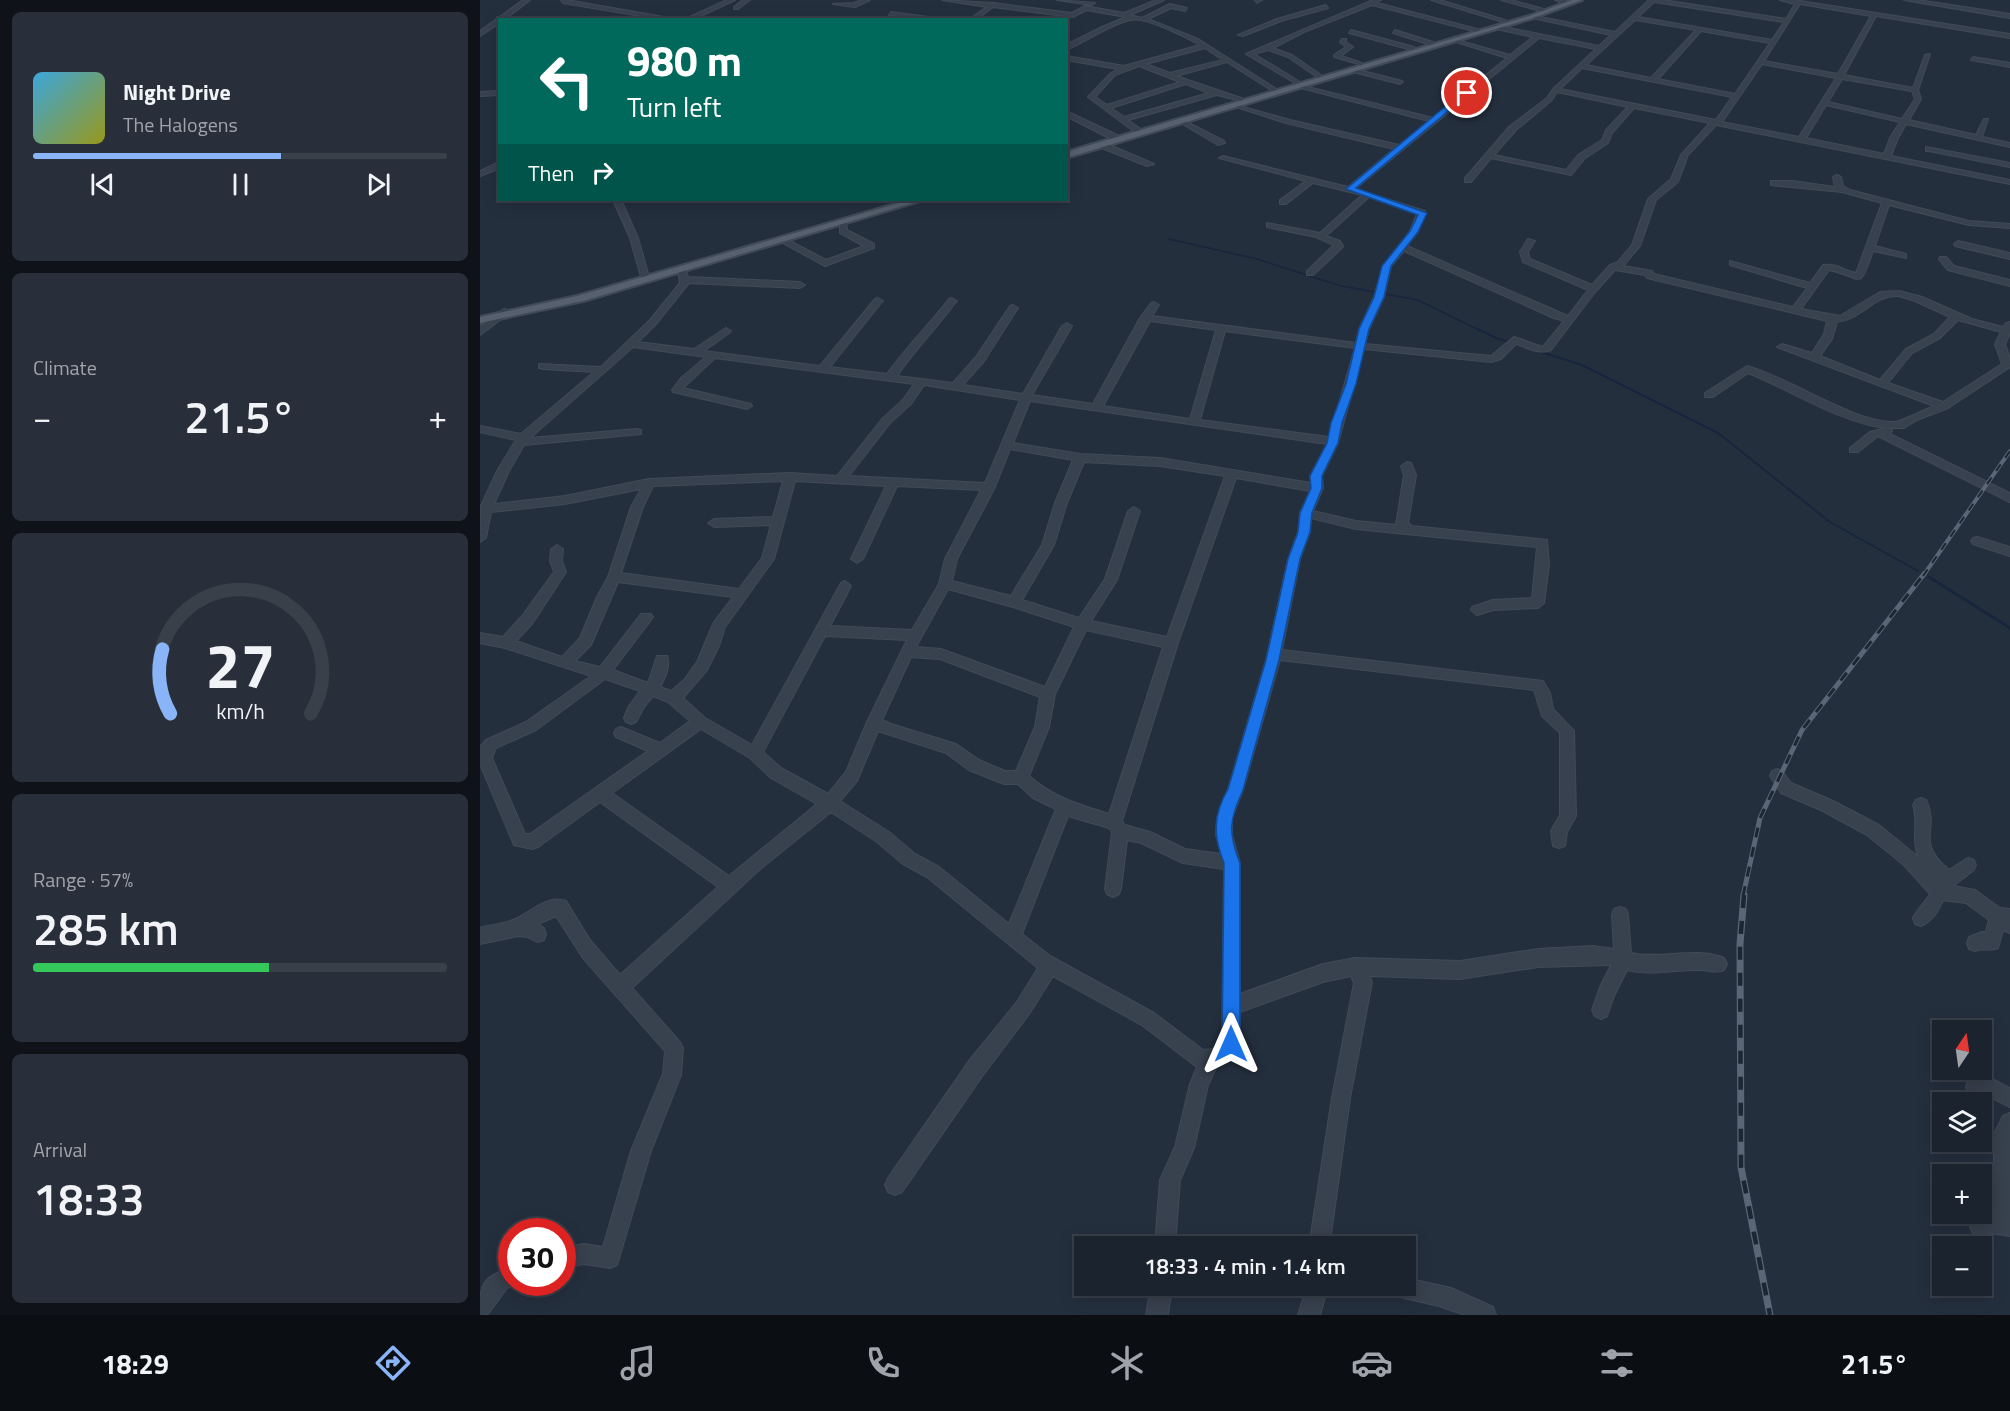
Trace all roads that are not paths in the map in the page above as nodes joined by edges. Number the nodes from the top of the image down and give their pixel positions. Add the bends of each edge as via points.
1 (527, 0) edge
2 (554, 0) edge
3 (565, 0) edge
4 (732, 0) edge
5 (747, 0) edge
6 (867, 0) edge
7 (945, 0) edge
8 (1060, 0) edge
9 (1161, 0) edge
10 (1434, 0) edge
11 (1504, 0) edge
12 (1579, 0) edge
13 (1653, 0) edge
14 (1783, 0) edge
15 (1907, 0) edge
16 (954, 1) edge
17 (1375, 1) edge
18 (1565, 1) edge
19 (624, 2) dead end
20 (1095, 2) edge
21 (1796, 2) edge
22 (836, 4) dead end
23 (993, 5) junction
24 (613, 7) junction
25 (1326, 7) dead end
26 (736, 8) dead end
27 (1084, 8) junction
28 (1185, 9) dead end
29 (1030, 10) junction
30 (1544, 10) junction
31 (891, 14) dead end
32 (1022, 15) dead end
33 (1073, 15) junction
34 (1874, 15) junction
35 (1122, 16) junction
36 (1531, 16) junction
37 (2010, 16) edge
38 (503, 18) edge
39 (668, 18) edge
40 (691, 18) edge
41 (921, 18) edge
42 (974, 18) edge
43 (1130, 18) junction
44 (1634, 18) junction
45 (1068, 19) edge
46 (1282, 19) junction
47 (1142, 20) junction
48 (498, 21) edge
49 (1505, 21) junction
50 (1788, 21) junction
51 (1311, 27) junction
52 (1494, 27) junction
53 (1700, 29) junction
54 (1478, 30) junction
55 (1351, 32) dead end
56 (1395, 32) dead end
57 (480, 34) edge
58 (1241, 34) dead end
59 (1615, 34) junction
60 (1537, 36) junction
61 (2010, 36) edge
62 (1452, 39) junction
63 (1344, 40) dead end
64 (1774, 42) junction
65 (1431, 43) junction
66 (1205, 46) junction
67 (1068, 47) edge
68 (1268, 48) junction
69 (1412, 48) junction
70 (1599, 48) junction
71 (1928, 55) dead end
72 (1511, 57) junction
73 (1068, 58) edge
74 (1973, 59) dead end
75 (1229, 60) junction
76 (1787, 60) dead end
77 (1760, 62) junction
78 (1140, 64) junction
79 (1360, 64) junction
80 (2010, 65) edge
81 (1581, 66) junction
82 (1124, 68) junction
83 (1351, 70) junction
84 (1841, 73) junction
85 (1167, 76) junction
86 (1319, 76) junction
87 (1653, 80) junction
88 (1185, 82) junction
89 (1400, 82) dead end
90 (1297, 84) junction
91 (1555, 90) junction
92 (1915, 90) junction
93 (1276, 91) junction
94 (498, 93) edge
95 (1216, 93) junction
96 (480, 94) edge
97 (1735, 96) junction
98 (1238, 102) junction
99 (1824, 103) junction
100 (1632, 105) junction
101 (1105, 108) junction
102 (1068, 114) edge
103 (1123, 119) junction
104 (1433, 120) junction
105 (1986, 120) dead end
106 (1181, 121) junction
107 (1716, 122) junction
108 (1904, 122) junction
109 (1138, 130) junction
110 (1114, 137) junction
111 (1977, 138) junction
112 (1801, 140) junction
113 (1221, 143) dead end
114 (1102, 145) junction
115 (2010, 145) edge
116 (1400, 148) junction
117 (1929, 149) dead end
118 (1068, 152) edge
119 (1068, 153) edge
120 (1490, 156) junction
121 (1887, 157) junction
122 (1223, 158) dead end
123 (1150, 164) dead end
124 (2010, 165) edge
125 (498, 166) edge
126 (480, 174) edge
127 (1837, 177) dead end
128 (1312, 180) junction
129 (1468, 180) dead end
130 (2010, 182) edge
131 (1774, 183) dead end
132 (1350, 189) junction
133 (1842, 190) junction
134 (1368, 194) junction
135 (617, 201) edge
136 (902, 201) edge
137 (915, 201) edge
138 (1283, 202) dead end
139 (1886, 202) junction
140 (843, 222) junction
141 (1270, 225) dead end
142 (2010, 226) edge
143 (1318, 236) junction
144 (1531, 241) dead end
145 (787, 243) dead end
146 (1958, 244) dead end
147 (1402, 247) junction
148 (1870, 247) junction
149 (1903, 256) dead end
150 (2010, 256) edge
151 (1943, 259) dead end
152 (1733, 263) dead end
153 (1614, 267) junction
154 (1310, 273) dead end
155 (684, 275) junction
156 (645, 277) junction
157 (2010, 283) edge
158 (800, 285) dead end
159 (1811, 286) junction
160 (1593, 289) junction
161 (952, 301) dead end
162 (878, 302) dead end
163 (1154, 305) dead end
164 (1013, 308) dead end
165 (1795, 310) junction
166 (505, 313) junction
167 (1957, 315) junction
168 (480, 318) edge
169 (1145, 318) junction
170 (1832, 319) junction
171 (1571, 320) junction
172 (1067, 326) dead end
173 (1222, 327) junction
174 (2007, 327) edge
175 (726, 331) dead end
176 (480, 332) edge
177 (631, 344) junction
178 (1361, 345) junction
179 (1782, 347) dead end
180 (696, 352) junction
181 (713, 354) junction
182 (1814, 357) junction
183 (543, 366) dead end
184 (603, 370) junction
185 (822, 370) junction
186 (890, 378) junction
187 (921, 382) junction
188 (1882, 384) junction
189 (955, 387) junction
190 (1709, 395) dead end
191 (1026, 397) junction
192 (1818, 401) junction
193 (747, 406) dead end
194 (1944, 406) junction
195 (1800, 407) dead end
196 (1096, 409) junction
197 (1194, 422) junction
198 (1900, 426) junction
199 (480, 429) edge
200 (637, 432) dead end
201 (1880, 433) junction
202 (523, 440) junction
203 (1333, 443) junction
204 (1005, 445) junction
205 (1854, 450) dead end
206 (1080, 458) junction
207 (1407, 466) dead end
208 (1232, 473) junction
209 (790, 477) junction
210 (841, 478) junction
211 (893, 482) junction
212 (649, 483) junction
213 (988, 487) junction
214 (1317, 488) junction
215 (2010, 498) edge
216 (484, 506) edge
217 (1134, 511) dead end
218 (1306, 513) junction
219 (776, 521) junction
220 (714, 523) dead end
221 (1409, 530) junction
222 (481, 531) edge
223 (1977, 541) dead end
224 (557, 549) dead end
225 (2010, 552) edge
226 (857, 559) dead end
227 (614, 577) junction
228 (945, 584) junction
229 (845, 586) dead end
230 (744, 594) junction
231 (1014, 602) junction
232 (1477, 610) dead end
233 (646, 617) dead end
234 (1082, 624) junction
235 (820, 631) junction
236 (915, 635) junction
237 (480, 638) edge
238 (506, 643) junction
239 (1171, 644) junction
240 (907, 651) junction
241 (1274, 654) junction
242 (662, 660) dead end
243 (564, 663) junction
244 (603, 673) junction
245 (652, 690) junction
246 (1048, 694) junction
247 (673, 698) junction
248 (631, 718) dead end
249 (700, 722) junction
250 (874, 722) junction
251 (621, 733) dead end
252 (483, 750) edge
253 (662, 750) junction
254 (754, 754) junction
255 (1777, 776) dead end
256 (1021, 778) junction
257 (601, 794) junction
258 (830, 803) junction
259 (1065, 805) junction
260 (1921, 805) dead end
261 (1117, 827) junction
262 (1559, 841) dead end
263 (1232, 863) junction
264 (1968, 865) dead end
265 (730, 886) junction
266 (1943, 886) junction
267 (1113, 889) dead end
268 (1620, 915) dead end
269 (1921, 918) dead end
270 (2006, 919) edge
271 (515, 928) junction
272 (538, 934) dead end
273 (480, 936) edge
274 (1012, 937) junction
275 (1976, 943) dead end
276 (1620, 960) junction
277 (1051, 964) junction
278 (1718, 964) dead end
279 (1355, 968) junction
280 (620, 987) junction
281 (1231, 1006) junction
282 (1601, 1010) dead end
283 (1210, 1060) junction
284 (1975, 1087) dead end
285 (2010, 1098) edge
286 (2010, 1123) edge
287 (895, 1185) dead end
288 (1996, 1226) edge
289 (1166, 1236) edge
290 (1324, 1236) edge
291 (576, 1255) edge
292 (498, 1284) edge
293 (1416, 1291) edge
294 (1160, 1296) edge
295 (1315, 1296) edge
296 (480, 1306) edge
297 (1157, 1315) edge
298 (1309, 1315) edge
299 (1485, 1315) edge

1 - 38 street
2 - 3 street
3 - 24 street
4 - 40 street
5 - 26 street
6 - 22 street via 856,5
7 - 16 street
8 - 20 street
9 - 35 street
10 - 49 street
11 - 30 street
12 - 36 main road
13 - 44 street
13 - 50 street
14 - 21 street
15 - 37 street
16 - 23 street
17 - 51 street
17 - 54 street
18 - 30 main road
19 - 24 street
20 - 27 street
21 - 34 street
21 - 50 street
23 - 29 street
23 - 42 street
24 - 39 street
25 - 46 street
27 - 33 street
27 - 35 street
28 - 47 street via 1170,6
29 - 32 street
29 - 33 street
30 - 49 main road
31 - 41 street
33 - 45 street
34 - 61 street
34 - 84 street
35 - 43 street
36 - 52 main road
36 - 59 street
43 - 47 street
43 - 67 street
44 - 53 street
44 - 59 street
46 - 51 street
46 - 58 street
47 - 66 street via 1184,34
48 - 57 street
49 - 54 main road
50 - 64 street
51 - 68 street
52 - 60 street
52 - 62 main road
53 - 64 street
53 - 87 street
54 - 65 main road
55 - 69 street
56 - 65 street
59 - 70 street
60 - 70 street
60 - 72 street
62 - 72 street
62 - 83 main road
63 - 79 street via 1350,47 1336,56
64 - 77 street
65 - 69 main road
66 - 75 street
66 - 78 street
68 - 86 street via 1290,56
68 - 90 street via 1249,54
69 - 79 main road
70 - 81 street
71 - 92 street
72 - 104 street
73 - 82 street
74 - 80 street
75 - 85 street
75 - 93 street
76 - 84 street via 1819,68 1828,66
77 - 84 street
77 - 97 street
78 - 82 street
78 - 85 street
79 - 86 main road
81 - 87 street
81 - 91 street
82 - 101 street via 1091,97
83 - 89 street
83 - 90 main road
84 - 92 street
84 - 99 street
85 - 88 street
86 - 90 main road
87 - 97 street
88 - 95 street
88 - 101 street
90 - 93 main road
90 - 104 street
91 - 100 street
91 - 120 street
92 - 108 street via 1918,99
93 - 98 main road
94 - 96 street
95 - 98 street
95 - 103 street
97 - 107 street
98 - 106 main road
98 - 109 main road
98 - 116 street via 1288,122
99 - 108 street
99 - 112 street
100 - 107 street
100 - 120 street via 1605,141 1581,157 1568,173
101 - 103 street
102 - 110 street
103 - 109 street
104 - 116 street
105 - 111 street
106 - 113 street
106 - 114 main road
107 - 112 street
107 - 153 street via 1685,152 1676,166 1675,180 1652,199 1636,246
108 - 111 street
108 - 121 street
109 - 110 main road
110 - 118 main road
111 - 115 street
112 - 121 street
114 - 119 main road
114 - 123 street
116 - 132 street
117 - 124 street
120 - 129 street
121 - 130 street
122 - 128 street
125 - 126 street
127 - 133 street
128 - 132 street
128 - 138 street
131 - 133 street
132 - 134 street
133 - 139 street
134 - 143 street
134 - 147 street via 1422,212
135 - 156 street
136 - 156 main road
137 - 140 main road
139 - 142 street via 1976,224
139 - 148 street
140 - 145 street via 843,231 871,246 825,263
140 - 155 main road
141 - 143 street
143 - 154 street via 1339,246
144 - 160 street via 1523,254 1530,262
146 - 150 street
147 - 171 street
147 - 178 street via 1387,266
148 - 149 street
148 - 159 street via 1860,276 1828,266
151 - 157 street via 1951,267
152 - 159 street
153 - 160 street
153 - 165 street
155 - 158 street
155 - 166 main road
155 - 177 street via 653,322
156 - 166 main road
159 - 165 street
160 - 171 street
161 - 186 street
162 - 185 street
163 - 169 street
164 - 189 street via 980,359
165 - 170 street
166 - 168 main road
166 - 176 street
167 - 170 street via 1890,293 1840,320
167 - 174 street
167 - 188 street via 1937,336 1909,351
169 - 173 street
169 - 196 street
170 - 182 street via 1824,344
171 - 178 street via 1544,350 1510,343 1491,359
172 - 191 street
173 - 178 street
173 - 197 street
174 - 194 street via 2000,344 2007,365
175 - 180 street
177 - 180 street
177 - 184 street
178 - 203 street
179 - 182 street
180 - 181 street
181 - 185 street
181 - 193 street via 677,390
182 - 188 street
183 - 184 street
184 - 202 street
185 - 186 street
186 - 187 street
187 - 189 street
187 - 210 street
188 - 194 street
189 - 191 street
190 - 192 street via 1747,369
191 - 196 street
191 - 204 street
192 - 195 street
192 - 198 street via 1872,422
194 - 198 street
196 - 197 street
197 - 203 street
198 - 201 street
199 - 202 street
200 - 202 street
201 - 205 street
201 - 215 street
202 - 216 street
203 - 214 street via 1316,476
204 - 206 street
204 - 213 street
206 - 208 street via 1130,459
206 - 231 street via 1048,545
207 - 221 street via 1410,475 1402,524
208 - 214 street
208 - 239 street
209 - 210 street
209 - 212 street
209 - 219 street
210 - 211 street
211 - 213 street
211 - 226 street
212 - 216 street via 565,500
212 - 227 street
213 - 228 street via 951,559
214 - 218 street
216 - 222 street
217 - 234 street via 1111,580
218 - 221 street via 1337,522
218 - 241 street
219 - 220 street
219 - 230 street via 768,559
221 - 232 street via 1543,543 1538,603 1493,605
223 - 225 street
224 - 238 street via 560,572
227 - 230 street
227 - 243 street via 586,641
228 - 231 street
228 - 236 street
229 - 235 street
230 - 247 street via 719,626 696,677
231 - 234 street
233 - 244 street
234 - 239 street
234 - 246 street
235 - 236 street
235 - 254 street
236 - 240 street
237 - 238 street
238 - 243 street
239 - 261 street
240 - 246 street via 940,654
240 - 250 street
241 - 262 street via 1538,685 1547,712 1567,730 1568,816 1559,831
241 - 263 street via 1235,790 1226,807 1224,844
242 - 245 street via 662,673
243 - 244 street
244 - 245 street
244 - 252 street via 531,726
245 - 247 street
245 - 248 street
246 - 256 street via 1042,727
247 - 249 street
249 - 253 street
249 - 254 street
250 - 256 street via 951,748 974,765 1004,777
250 - 258 street via 852,776
251 - 253 street
252 - 257 street via 524,842 532,842
253 - 257 street
254 - 258 street via 776,773
255 - 266 street via 1785,788 1873,830 1911,860 1930,884
256 - 259 street via 1038,792
257 - 265 street
258 - 265 street
258 - 274 street via 933,872
259 - 261 street
259 - 274 street
260 - 266 street via 1925,816 1919,832 1928,861 1943,874
261 - 263 street via 1183,856
261 - 267 street
263 - 281 street
264 - 266 street
265 - 280 street
266 - 269 street
266 - 270 street
268 - 276 street
270 - 275 street via 1992,942
271 - 272 street via 534,929
271 - 273 street
271 - 280 street via 546,910 560,907 572,921 578,938
274 - 277 street
276 - 278 street
276 - 279 street via 1593,955 1538,958 1460,970
276 - 282 street
277 - 283 street via 1148,1019 1200,1059
277 - 287 street
279 - 281 street via 1323,973
279 - 290 street via 1363,982 1341,1098
280 - 291 street via 674,1048 672,1075 641,1151 610,1258
281 - 283 street via 1231,1044 1222,1056
283 - 289 street via 1199,1084 1184,1148 1170,1180
284 - 285 street via 1992,1088
286 - 288 street via 2004,1134 2004,1186
292 - 296 street
293 - 299 street via 1448,1297
294 - 297 street
295 - 298 street

